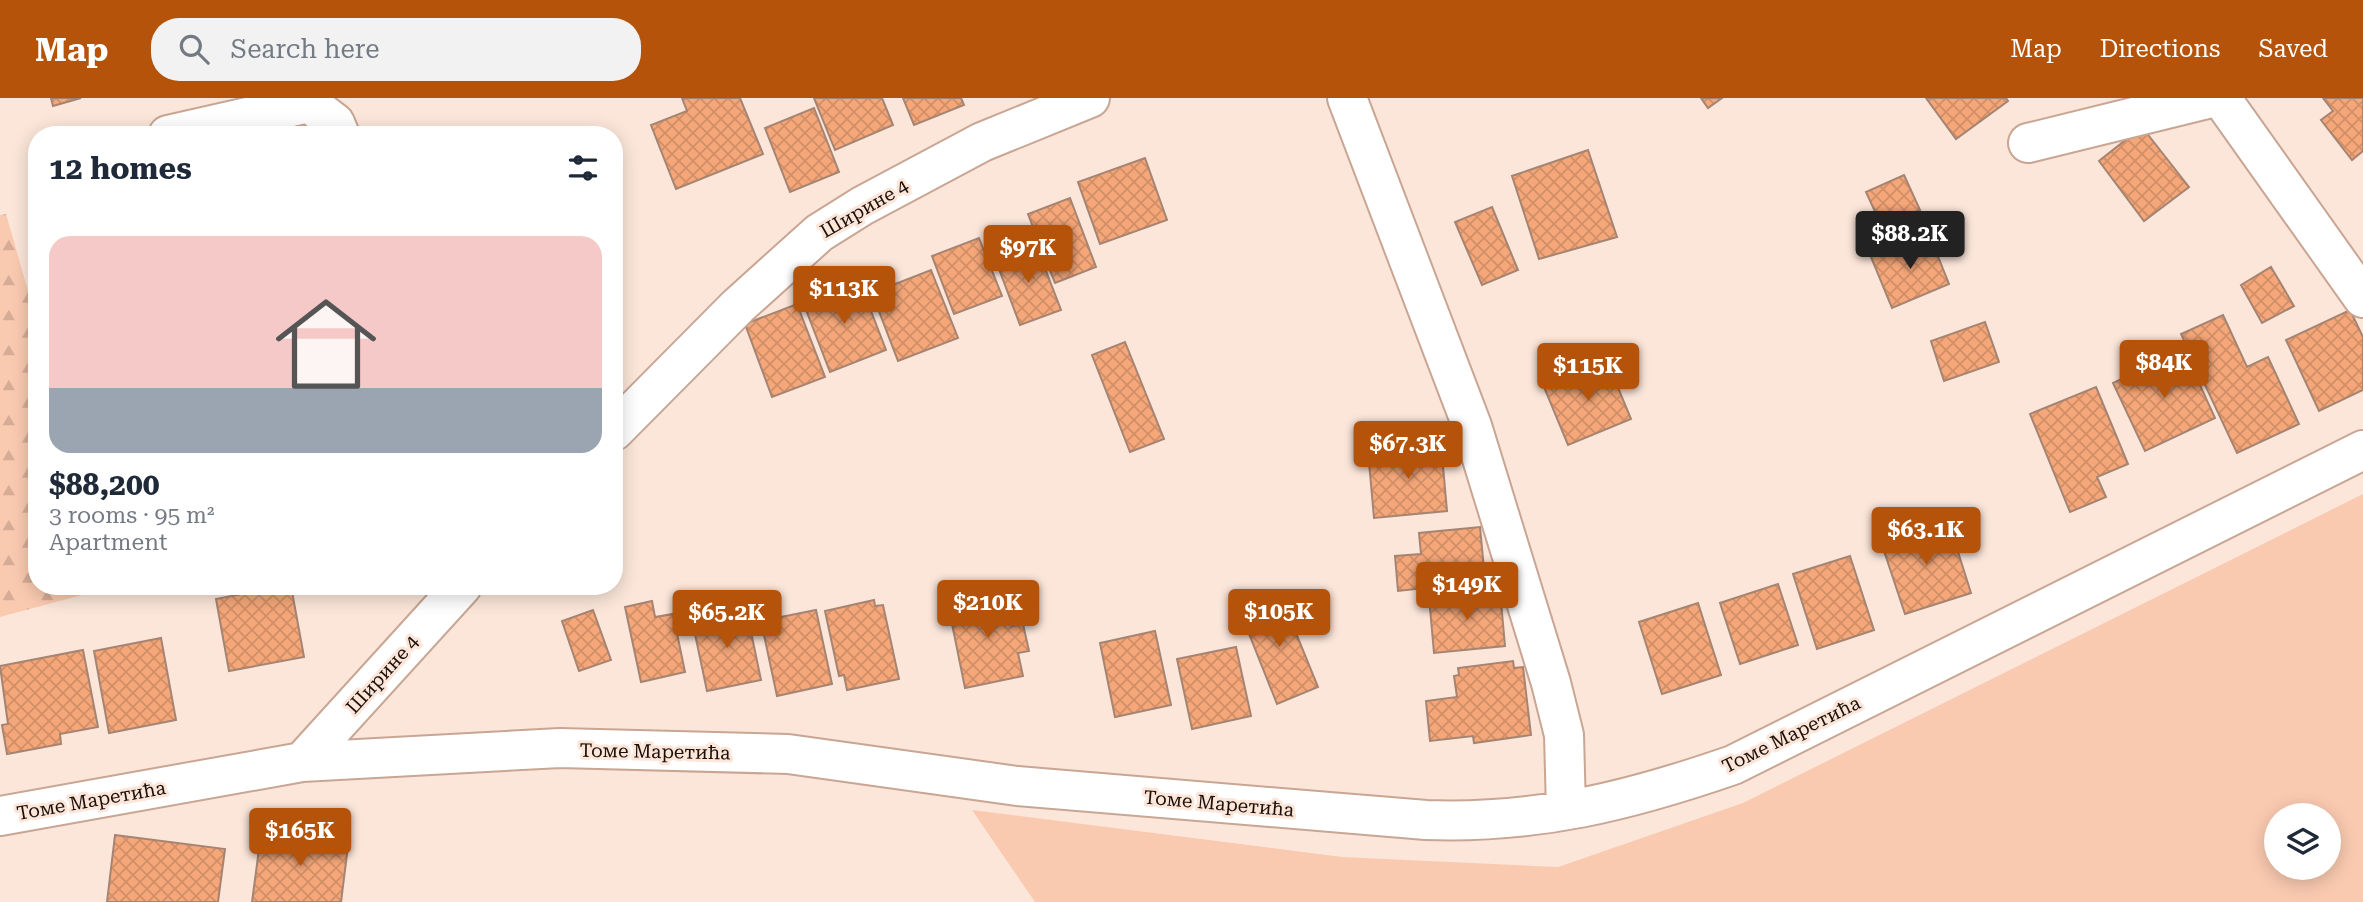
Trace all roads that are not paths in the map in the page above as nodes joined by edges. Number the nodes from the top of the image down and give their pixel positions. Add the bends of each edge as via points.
1 (1090, 98) edge
2 (1347, 98) edge
3 (2211, 98) edge
4 (2221, 98) edge
5 (208, 126) edge
6 (336, 126) edge
7 (2028, 143) dead end
8 (2363, 298) edge
9 (623, 421) edge
10 (2363, 450) edge
11 (455, 595) edge
12 (302, 762) junction
13 (1566, 810) junction
14 (0, 816) edge

1 - 9 street, Ширине 4 via 982,142 819,233
2 - 13 street via 1472,426 1564,735
3 - 7 street
4 - 8 street
5 - 6 street via 309,103
10 - 13 street, Томе Маретића via 1732,765 1654,792
11 - 12 street, Ширине 4
12 - 13 street, Томе Маретића via 560,748 788,754 1017,786 1426,820 1511,820
12 - 14 street, Томе Маретића

